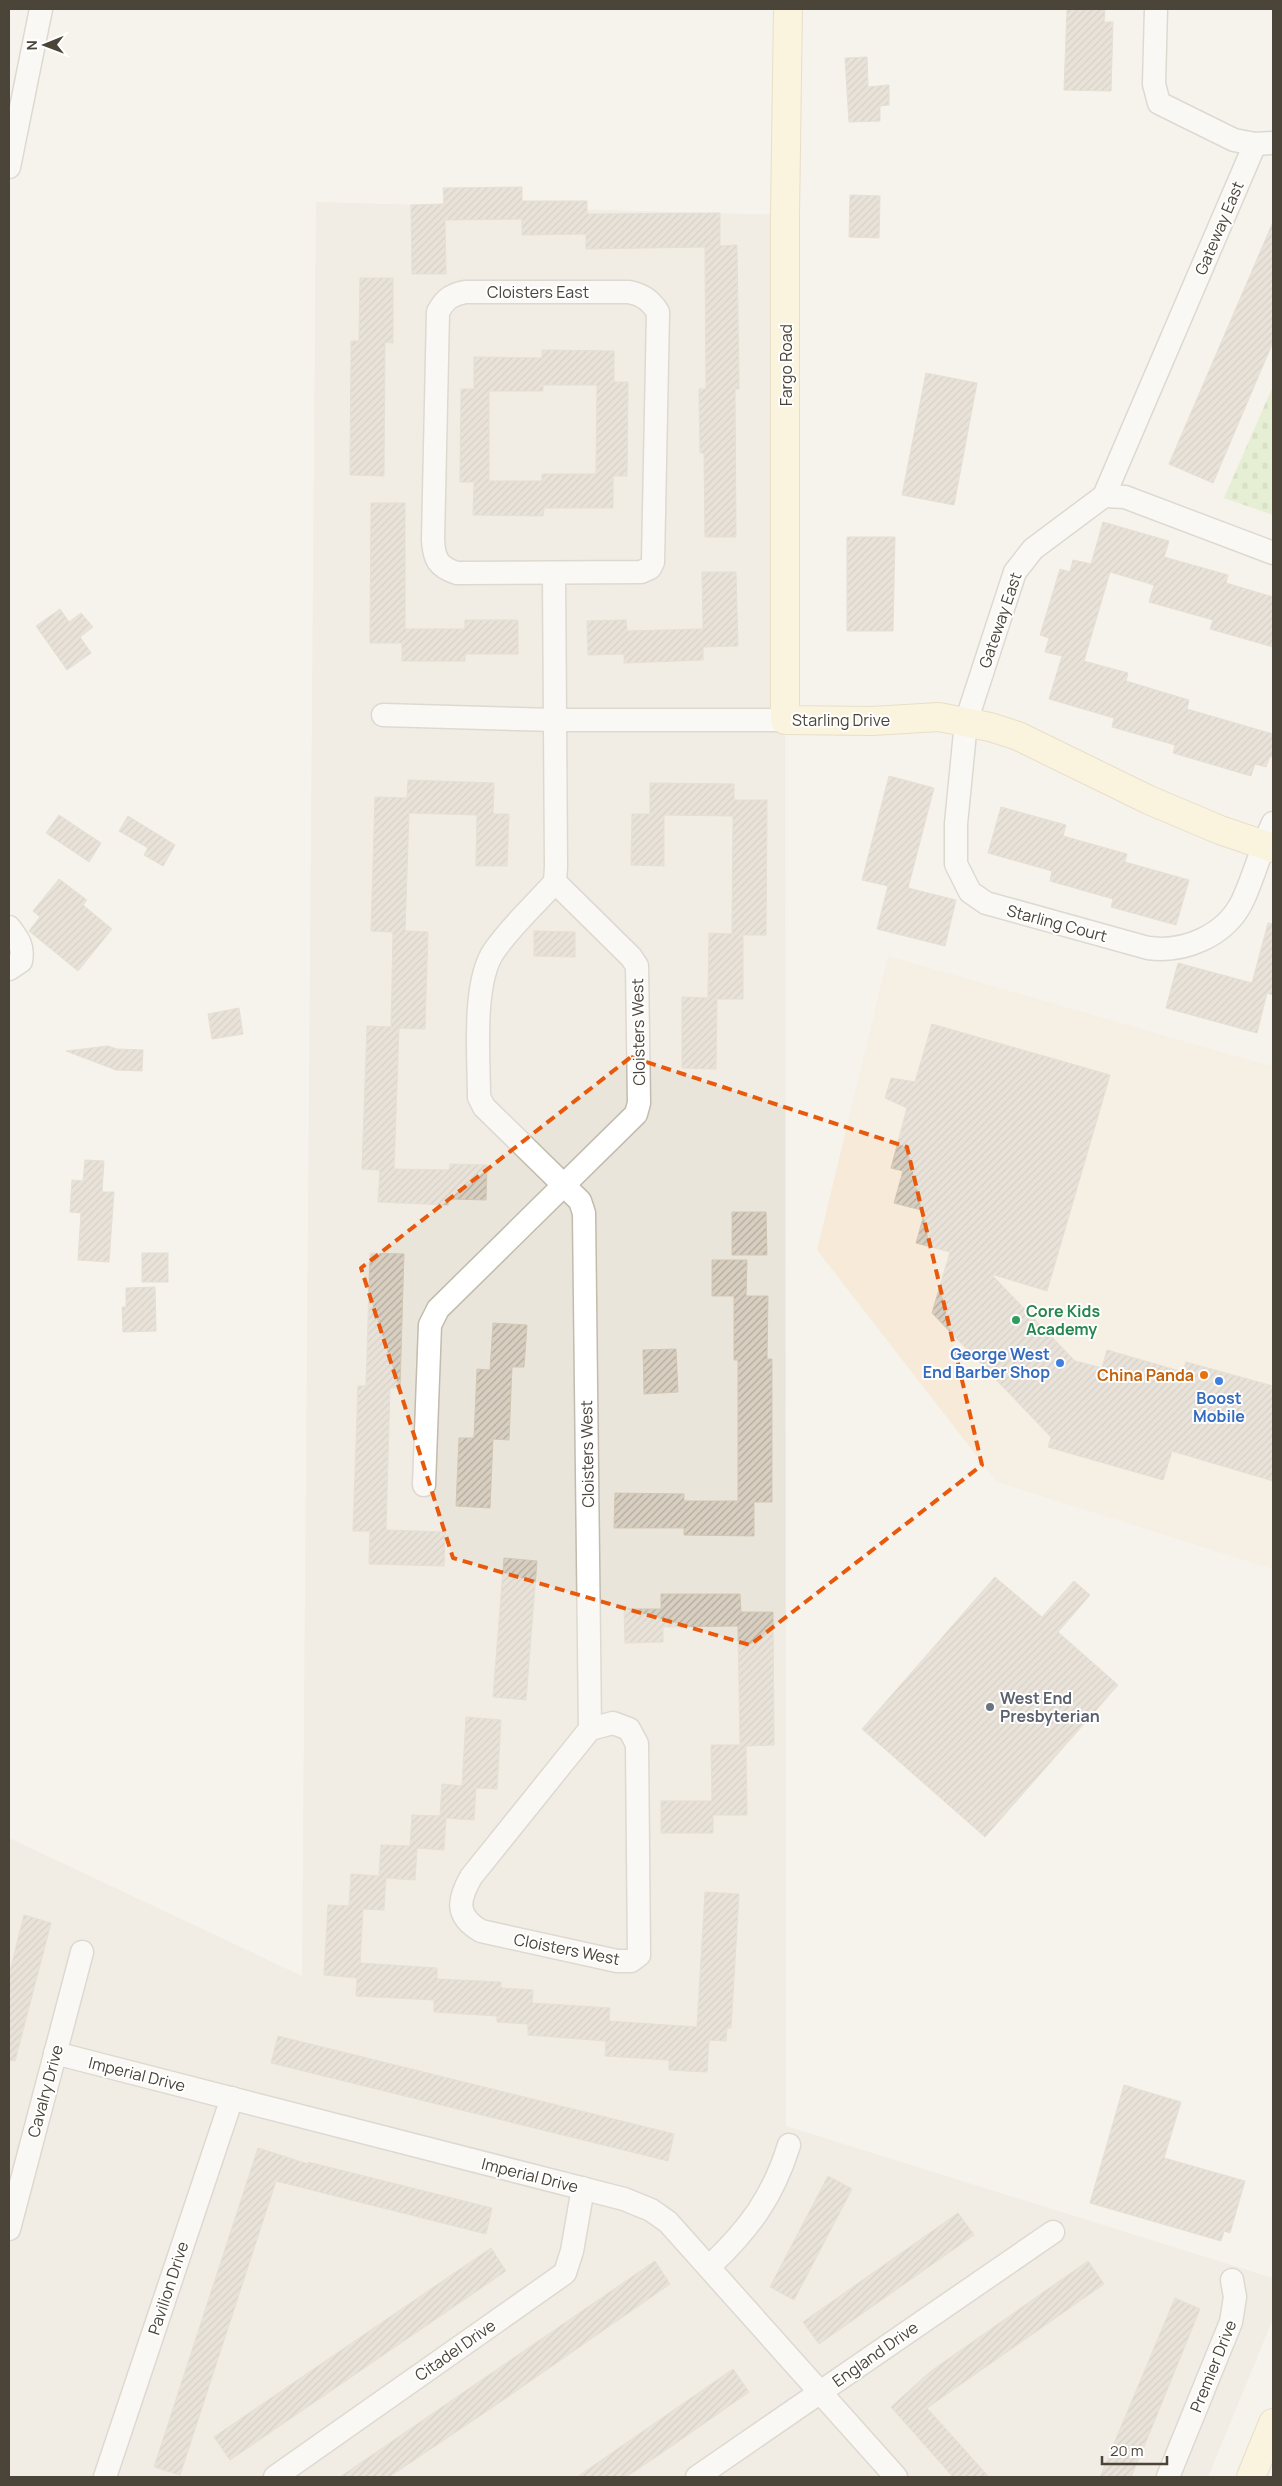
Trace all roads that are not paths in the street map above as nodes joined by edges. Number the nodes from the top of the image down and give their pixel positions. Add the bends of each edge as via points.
1 (40, 9) edge
2 (788, 9) edge
3 (1156, 9) edge
4 (1264, 144) edge
5 (9, 167) edge
6 (1104, 496) junction
7 (1273, 553) edge
8 (554, 574) junction
9 (383, 715) dead end
10 (555, 720) junction
11 (785, 720) junction
12 (966, 722) junction
13 (1270, 838) edge
14 (554, 882) junction
15 (9, 927) edge
16 (9, 969) edge
17 (565, 1186) junction
18 (424, 1486) dead end
19 (590, 1729) junction
20 (82, 1952) dead end
21 (55, 2053) junction
22 (232, 2098) junction
23 (789, 2145) dead end
24 (583, 2188) junction
25 (9, 2229) edge
26 (1053, 2232) dead end
27 (710, 2266) junction
28 (1232, 2280) dead end
29 (821, 2392) junction
30 (1273, 2423) edge
31 (106, 2477) edge
32 (275, 2477) edge
33 (697, 2477) edge
34 (896, 2477) edge
35 (1168, 2477) edge
36 (1251, 2477) edge

1 - 5 street
2 - 11 street, Fargo Road
3 - 4 street, Gateway East via 1154,84 1159,103 1234,140
4 - 6 street, Gateway East
6 - 7 street via 1125,497
6 - 12 street, Gateway East via 1033,549 1014,572
8 - 8 street, Cloisters East via 457,573 437,562 433,540 438,312 442,303 452,295 465,292 629,292 642,295 658,312 653,562 650,568 640,572
8 - 10 street
9 - 10 street, Starling Drive
10 - 11 street, Starling Drive
10 - 14 street
11 - 12 street, Starling Drive via 940,718
12 - 13 street, Starling Drive via 1018,736 1149,800 1220,830
12 - 13 street, Starling Court via 956,824 956,864 970,892 986,903 1148,948 1178,948 1197,943 1229,920 1242,902
14 - 17 street, Cloisters West via 493,952 484,974 480,993 479,1098 484,1107
14 - 17 street, Cloisters West via 631,957 638,973 639,1103 636,1114
15 - 16 street via 23,950 21,962
17 - 18 street, Cloisters West via 438,1309 430,1325
17 - 19 street, Cloisters West via 580,1201 584,1213
19 - 19 street, Cloisters West via 471,1876 462,1894 462,1909 468,1923 481,1931 617,1961 631,1961 639,1955 637,1744 629,1729 614,1723
20 - 21 street, Cavalry Drive
21 - 22 street, Imperial Drive
21 - 25 street, Cavalry Drive
22 - 24 street, Imperial Drive
22 - 31 street, Pavilion Drive
23 - 27 street via 750,2225
24 - 27 street, Imperial Drive via 651,2210 668,2222
24 - 32 street, Citadel Drive via 565,2273
26 - 29 street, England Drive
27 - 29 street, Imperial Drive
28 - 35 street, Premier Drive via 1236,2297 1231,2322
29 - 33 street, England Drive
29 - 34 street, Imperial Drive
30 - 36 street

